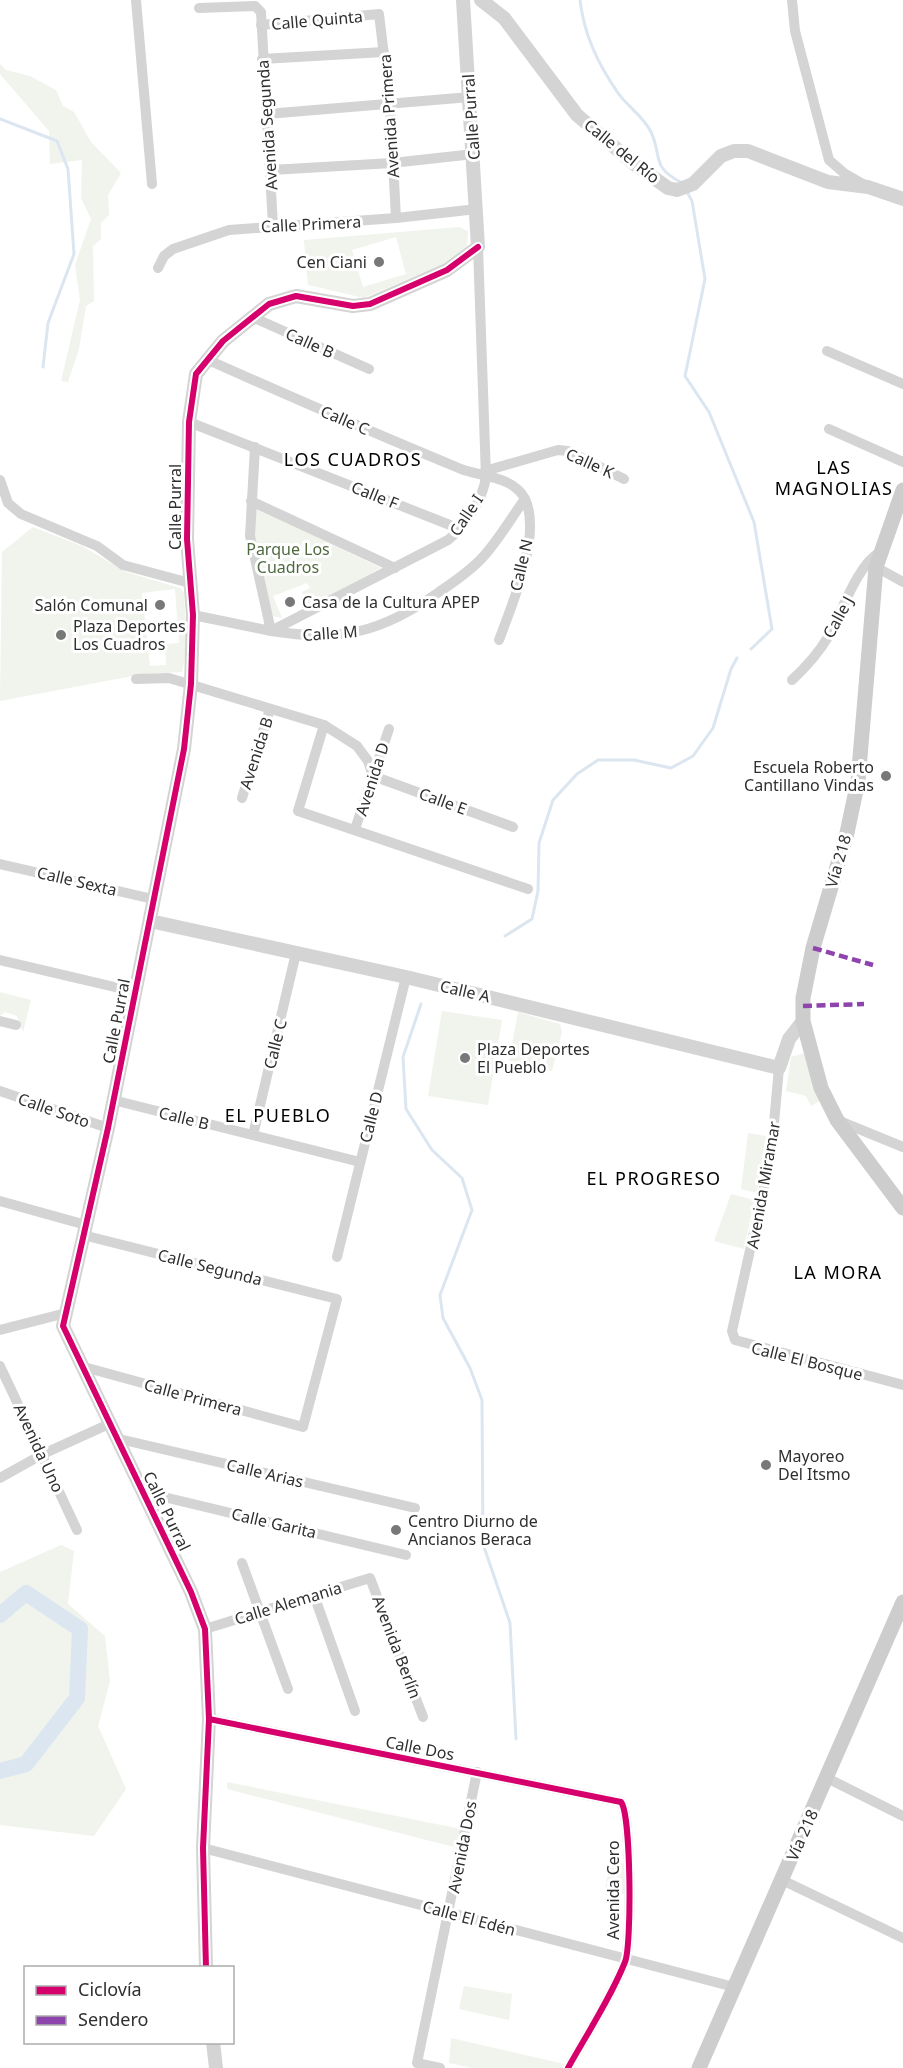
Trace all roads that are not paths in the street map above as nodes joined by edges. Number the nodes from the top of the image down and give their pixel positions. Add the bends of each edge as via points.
1 (136, 0) edge
2 (463, 0) edge
3 (481, 0) edge
4 (792, 0) edge
5 (199, 8) dead end
6 (379, 14) joint
7 (261, 25) junction
8 (384, 52) junction
9 (262, 59) junction
10 (470, 97) junction
11 (390, 105) junction
12 (267, 114) junction
13 (474, 154) junction
14 (392, 163) junction
15 (271, 170) junction
16 (152, 184) dead end
17 (868, 187) junction
18 (903, 199) edge
19 (477, 209) junction
20 (396, 218) junction
21 (273, 226) junction
22 (478, 247) junction
23 (158, 268) dead end
24 (252, 317) junction
25 (827, 351) dead end
26 (206, 359) junction
27 (369, 369) dead end
28 (903, 384) edge
29 (189, 422) junction
30 (829, 429) dead end
31 (255, 447) junction
32 (903, 462) edge
33 (485, 474) junction
34 (624, 479) dead end
35 (0, 480) edge
36 (903, 490) edge
37 (525, 499) junction
38 (251, 501) junction
39 (460, 529) junction
40 (878, 560) junction
41 (395, 568) junction
42 (903, 582) edge
43 (190, 583) junction
44 (194, 615) junction
45 (272, 632) junction
46 (499, 640) dead end
47 (136, 680) dead end
48 (792, 680) dead end
49 (190, 684) junction
50 (270, 709) junction
51 (324, 725) junction
52 (388, 729) dead end
53 (373, 776) junction
54 (242, 798) dead end
55 (513, 827) dead end
56 (355, 829) junction
57 (0, 864) edge
58 (528, 889) dead end
59 (153, 899) junction
60 (150, 921) junction
61 (296, 953) junction
62 (0, 960) edge
63 (406, 977) junction
64 (136, 992) junction
65 (0, 1021) edge
66 (803, 1021) junction
67 (16, 1025) dead end
68 (780, 1068) junction
69 (0, 1091) edge
70 (113, 1100) junction
71 (837, 1120) junction
72 (108, 1128) junction
73 (253, 1135) junction
74 (903, 1147) edge
75 (360, 1162) junction
76 (0, 1201) edge
77 (903, 1208) edge
78 (85, 1230) junction
79 (336, 1257) dead end
80 (66, 1313) junction
81 (735, 1317) joint
82 (0, 1329) edge
83 (0, 1367) edge
84 (84, 1367) junction
85 (903, 1385) edge
86 (109, 1424) junction
87 (303, 1427) joint
88 (115, 1438) junction
89 (43, 1454) junction
90 (0, 1478) edge
91 (143, 1492) junction
92 (415, 1508) dead end
93 (77, 1530) dead end
94 (406, 1555) dead end
95 (242, 1563) dead end
96 (370, 1578) joint
97 (314, 1595) junction
98 (903, 1602) edge
99 (260, 1611) junction
100 (205, 1629) junction
101 (288, 1689) dead end
102 (355, 1711) dead end
103 (423, 1717) dead end
104 (209, 1719) junction
105 (477, 1772) junction
106 (827, 1778) junction
107 (624, 1806) joint
108 (903, 1816) edge
109 (203, 1848) junction
110 (782, 1880) junction
111 (449, 1912) junction
112 (903, 1938) edge
113 (626, 1960) junction
114 (206, 1966) edge
115 (734, 1987) junction
116 (213, 2044) edge
117 (216, 2068) edge
118 (440, 2068) edge
119 (567, 2068) edge
120 (699, 2068) edge

1 - 16 street
2 - 10 street, Calle Purral
3 - 17 street, Calle del Río via 504,18 577,115 668,188 677,190 693,184 721,156 734,151 748,151 828,182
4 - 17 street via 795,31 829,160
5 - 7 street, Calle Quinta via 255,6 261,12
6 - 7 street, Calle Quinta
6 - 8 street, Avenida Primera
7 - 9 street, Avenida Segunda
8 - 9 street
8 - 11 street, Avenida Primera
9 - 12 street, Avenida Segunda
10 - 11 street
10 - 13 street, Calle Purral
11 - 12 street
11 - 14 street, Avenida Primera
12 - 15 street, Avenida Segunda
13 - 14 street
13 - 19 street, Calle Purral
14 - 15 street
14 - 20 street, Avenida Primera
15 - 21 street, Avenida Segunda
17 - 18 street, Calle del Río
19 - 20 street, Calle Primera
19 - 22 street, Calle Purral
20 - 21 street, Calle Primera
21 - 23 street, Calle Primera via 229,230 200,238 173,249
22 - 24 street, Calle Purral via 447,270 370,304 353,306 296,296 269,304
22 - 33 street, Calle I
24 - 26 street, Calle Purral
24 - 27 street, Calle B
25 - 28 street
26 - 29 street, Calle Purral via 196,374
26 - 33 street, Calle C via 348,422
29 - 31 street, Calle F
29 - 43 street, Calle Purral
30 - 32 street
31 - 38 street
31 - 39 street, Calle F
33 - 34 street, Calle K via 558,450 568,451
33 - 37 street via 506,481
33 - 39 street, Calle I via 480,496
35 - 43 street via 8,502 21,514 97,546 123,565
36 - 40 main road, Vía 218
37 - 45 street, Calle M via 483,558 403,615 363,631 335,636
37 - 46 street, Calle N via 530,527 528,545
38 - 41 street
38 - 45 street via 250,536
39 - 41 street, Calle I via 448,540
40 - 42 street
40 - 48 street, Calle J via 866,562 827,639 809,665
40 - 66 main road, Vía 218 via 858,781 810,958
41 - 45 street, Calle I
43 - 44 street, Calle Purral
44 - 45 street
44 - 49 street, Calle Purral
47 - 49 street via 169,678
49 - 50 street
49 - 59 street, Calle Purral via 184,749
50 - 51 street
50 - 54 street, Avenida B
51 - 53 street via 357,746
51 - 56 street via 298,811
52 - 53 street, Avenida D
53 - 55 street, Calle E
53 - 56 street, Avenida D
56 - 58 street
57 - 59 street, Calle Sexta
59 - 60 street, Calle Purral
60 - 61 street, Calle A
60 - 64 street, Calle Purral
61 - 63 street, Calle A
61 - 73 street, Calle C
62 - 64 street
63 - 68 street, Calle A
63 - 75 street, Calle D
64 - 70 street, Calle Purral
65 - 67 street
66 - 68 street, Avenida Miramar via 786,1046
66 - 71 main road, Vía 218 via 821,1088
68 - 81 street, Avenida Miramar via 771,1156
69 - 72 street, Calle Soto
70 - 72 street, Calle Purral
70 - 73 street, Calle B
71 - 74 street
71 - 77 main road, Vía 218
72 - 78 street, Calle Purral
73 - 75 street, Calle B
75 - 79 street, Calle D
76 - 78 street, Calle Segunda
78 - 80 street, Calle Purral
78 - 87 street, Calle Segunda via 337,1299
80 - 82 street
80 - 84 street, Calle Purral via 63,1326
81 - 85 street, Calle El Bosque via 735,1340 746,1345
83 - 89 street, Avenida Uno
84 - 86 street, Calle Purral
84 - 87 street, Calle Primera
86 - 88 street, Calle Purral
86 - 89 street
88 - 91 street, Calle Purral
88 - 92 street, Calle Arias
89 - 90 street
89 - 93 street, Avenida Uno
91 - 94 street, Calle Garita
91 - 100 street, Calle Purral
95 - 99 street
96 - 97 street, Calle Alemania
96 - 103 street, Avenida Berlín
97 - 99 street, Calle Alemania
97 - 102 street
98 - 106 main road, Vía 218
99 - 100 street, Calle Alemania
99 - 101 street
100 - 104 street, Calle Purral
104 - 105 street, Calle Dos
104 - 109 street, Calle Purral
105 - 107 street, Calle Dos via 614,1800
105 - 111 street, Avenida Dos
106 - 108 street
106 - 110 main road, Vía 218
107 - 113 street, Avenida Cero via 630,1897
109 - 111 street, Calle El Edén
109 - 114 street, Calle Purral
110 - 112 street
110 - 115 main road, Vía 218
111 - 113 street, Calle El Edén
111 - 118 street, Avenida Dos via 417,2063
113 - 115 street, Calle El Edén
113 - 119 street, Avenida Cero
115 - 120 main road, Vía 218
116 - 117 street

